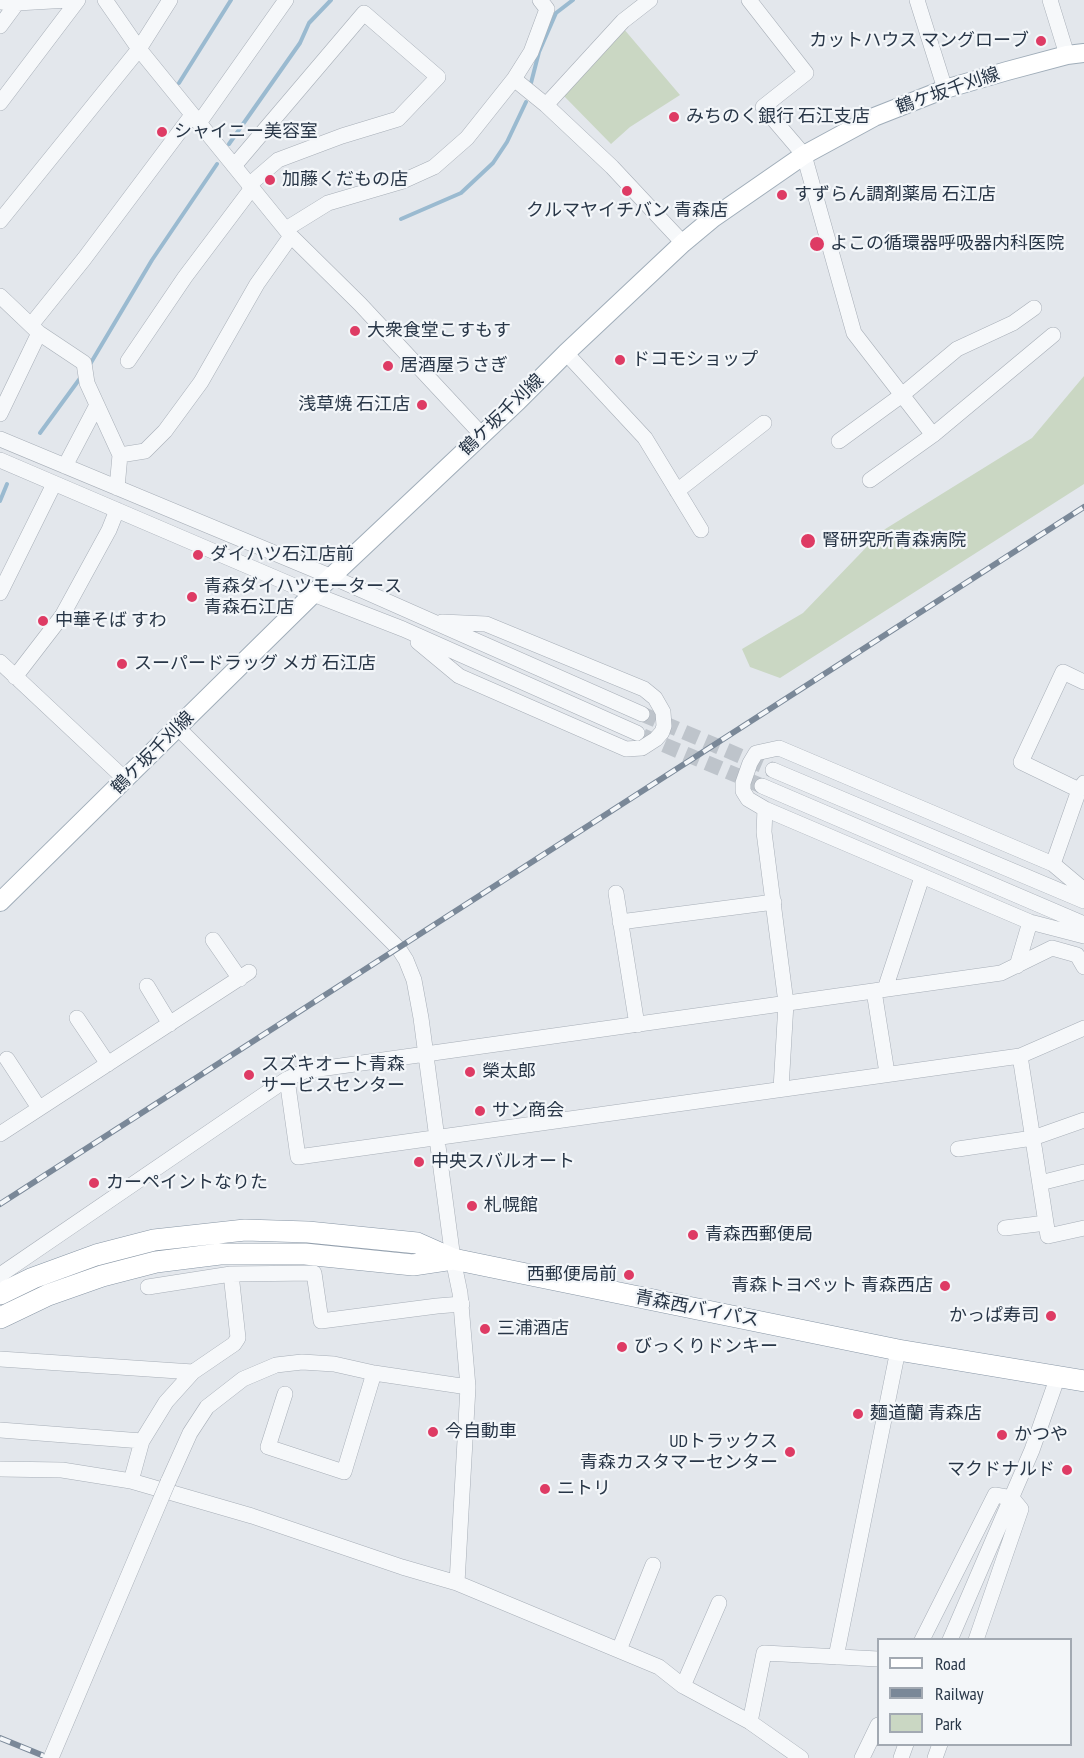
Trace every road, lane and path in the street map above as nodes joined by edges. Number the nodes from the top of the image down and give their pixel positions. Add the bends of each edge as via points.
1 (69, 0) edge
2 (78, 0) edge
3 (105, 0) edge
4 (170, 0) edge
5 (286, 0) edge
6 (540, 0) edge
7 (650, 0) edge
8 (748, 0) edge
9 (917, 0) edge
10 (1050, 0) edge
11 (0, 2) edge
12 (17, 3) junction
13 (0, 26) edge
14 (139, 49) junction
15 (1076, 54) edge
16 (514, 79) junction
17 (945, 89) junction
18 (0, 103) edge
19 (546, 105) junction
20 (196, 119) junction
21 (804, 154) junction
22 (234, 166) junction
23 (250, 186) junction
24 (0, 220) edge
25 (288, 233) junction
26 (683, 243) junction
27 (0, 296) edge
28 (1034, 308) dead end
29 (35, 329) junction
30 (1053, 335) dead end
31 (566, 353) junction
32 (128, 361) dead end
33 (902, 395) junction
34 (97, 405) junction
35 (0, 414) edge
36 (764, 423) dead end
37 (482, 435) junction
38 (933, 435) junction
39 (0, 439) edge
40 (839, 441) dead end
41 (120, 455) junction
42 (0, 460) edge
43 (64, 466) junction
44 (870, 480) dead end
45 (54, 484) junction
46 (117, 488) junction
47 (677, 491) junction
48 (117, 510) junction
49 (701, 530) dead end
50 (332, 577) junction
51 (0, 593) edge
52 (313, 594) junction
53 (430, 621) junction
54 (403, 629) junction
55 (0, 662) edge
56 (15, 676) junction
57 (1084, 682) edge
58 (642, 714) tunnel mouth
59 (178, 728) junction
60 (637, 733) tunnel mouth
61 (773, 770) tunnel mouth
62 (126, 780) junction
63 (762, 786) tunnel mouth
64 (1082, 786) edge
65 (765, 809) junction
66 (1053, 864) junction
67 (922, 877) junction
68 (1084, 890) edge
69 (616, 893) dead end
70 (1084, 901) edge
71 (0, 902) edge
72 (774, 902) junction
73 (620, 922) junction
74 (1030, 922) junction
75 (1084, 924) edge
76 (1084, 936) edge
77 (213, 940) dead end
78 (1017, 966) junction
79 (1084, 967) edge
80 (147, 986) dead end
81 (880, 990) junction
82 (786, 1003) junction
83 (77, 1018) dead end
84 (170, 1024) junction
85 (637, 1025) junction
86 (1084, 1028) edge
87 (426, 1055) junction
88 (1020, 1056) junction
89 (7, 1059) dead end
90 (108, 1064) junction
91 (887, 1073) junction
92 (287, 1079) junction
93 (781, 1089) junction
94 (39, 1108) junction
95 (1084, 1120) edge
96 (0, 1134) edge
97 (438, 1138) junction
98 (1034, 1138) junction
99 (958, 1149) dead end
100 (1084, 1172) edge
101 (1040, 1184) junction
102 (1046, 1223) junction
103 (1005, 1228) dead end
104 (1084, 1228) edge
105 (453, 1259) junction
106 (231, 1274) junction
107 (0, 1275) edge
108 (148, 1287) dead end
109 (0, 1294) edge
110 (462, 1304) junction
111 (0, 1318) edge
112 (898, 1350) junction
113 (0, 1359) edge
114 (193, 1372) junction
115 (374, 1373) junction
116 (1058, 1376) junction
117 (1084, 1381) edge
118 (468, 1387) junction
119 (285, 1394) dead end
120 (0, 1430) edge
121 (142, 1441) junction
122 (0, 1469) edge
123 (131, 1481) junction
124 (1012, 1498) junction
125 (653, 1565) dead end
126 (457, 1583) junction
127 (719, 1603) dead end
128 (923, 1638) edge
129 (951, 1638) edge
130 (977, 1638) edge
131 (619, 1650) junction
132 (836, 1656) junction
133 (877, 1659) edge
134 (683, 1686) junction
135 (750, 1722) junction
136 (877, 1729) edge
137 (51, 1758) edge
138 (801, 1758) edge
139 (862, 1758) edge

1 - 12 street
2 - 18 street
3 - 14 street
4 - 14 street
5 - 20 street
6 - 16 street via 547,9 531,52
7 - 19 street via 623,21
8 - 21 street via 806,73 763,107
9 - 17 street
10 - 15 street
11 - 12 street
12 - 13 street
14 - 20 street
14 - 24 street
15 - 17 main road, 鶴ケ坂千刈線
16 - 19 street
16 - 25 street via 467,138 434,167 403,181 328,203
17 - 21 main road, 鶴ケ坂千刈線 via 874,117
19 - 26 street via 612,167
20 - 22 street
20 - 29 street via 84,259
21 - 26 main road, 鶴ケ坂千刈線
21 - 33 street via 854,333
22 - 23 street
22 - 23 street via 364,14 438,77 398,119 278,160
23 - 25 street
23 - 32 street
25 - 37 street
25 - 41 street via 201,382 165,431 145,451
26 - 31 main road, 鶴ケ坂千刈線
27 - 29 street
28 - 33 street via 1013,323 957,349
29 - 34 street via 85,370
29 - 35 street
30 - 38 street
31 - 37 main road, 鶴ケ坂千刈線
31 - 47 street via 645,438
33 - 38 street
33 - 40 street
34 - 41 street
34 - 43 street
36 - 47 street
37 - 50 main road, 鶴ケ坂千刈線
38 - 44 street
39 - 43 street
41 - 46 street
42 - 45 street
43 - 46 street
45 - 48 street
45 - 51 street
46 - 50 street
47 - 49 street
48 - 52 street
48 - 56 street via 62,616
50 - 52 main road, 鶴ケ坂千刈線
50 - 53 street
52 - 54 street
52 - 59 main road, 鶴ケ坂千刈線
53 - 54 street via 486,624 644,689 656,698 663,712 662,732 642,748 626,749 459,676
53 - 58 street
54 - 60 street
55 - 56 street
56 - 62 street
57 - 64 street via 1063,672 1021,762
59 - 62 main road, 鶴ケ坂千刈線
59 - 87 street via 399,949 414,980
61 - 70 street
62 - 71 main road, 鶴ケ坂千刈線
63 - 75 street
64 - 66 street
65 - 66 street via 748,799 743,783 756,753 779,748
65 - 67 street
65 - 72 street via 764,832
66 - 68 street
67 - 74 street
67 - 81 street
69 - 73 street
72 - 73 street
72 - 82 street
73 - 85 street
74 - 76 street
74 - 78 street
77 - 84 street via 245,975
78 - 79 street via 1052,948 1077,955
78 - 81 street via 1001,973
80 - 84 street
81 - 82 street
81 - 91 street
82 - 85 street
82 - 93 street
83 - 90 street
84 - 90 street
85 - 87 street
86 - 88 street
87 - 92 street via 305,1071
87 - 97 street
88 - 91 street
88 - 98 street
89 - 94 street
90 - 94 street
91 - 93 street
92 - 97 street via 298,1157
92 - 107 street
93 - 97 street
94 - 96 street
95 - 98 street
97 - 105 street
98 - 99 street
98 - 101 street
100 - 101 street
101 - 102 street
102 - 103 street
102 - 104 street via 1048,1236
105 - 109 highway, 青森西バイパス via 417,1243 245,1230 154,1240 96,1255
105 - 110 street
105 - 111 highway, 青森西バイパス via 413,1265 305,1254 220,1254 156,1262 48,1295
105 - 112 highway, 青森西バイパス
106 - 108 street
106 - 110 street via 314,1273 321,1321
106 - 114 street via 238,1338
110 - 118 street
112 - 116 highway, 青森西バイパス
112 - 132 street
113 - 114 street
114 - 121 street via 166,1402
115 - 118 street
115 - 119 street via 344,1472 268,1446
115 - 137 street, bridge via 334,1364 276,1365 243,1379 207,1407 190,1433 168,1482
116 - 117 highway, 青森西バイパス
116 - 124 street
118 - 126 street
120 - 121 street
121 - 123 street
122 - 123 street via 62,1470
123 - 126 street
124 - 128 street via 995,1495
124 - 129 street
124 - 130 street via 1021,1509
125 - 131 street
126 - 131 street
127 - 134 street
131 - 134 street via 659,1667
132 - 133 street
132 - 135 street via 764,1653
134 - 135 street
135 - 138 street
136 - 139 street

